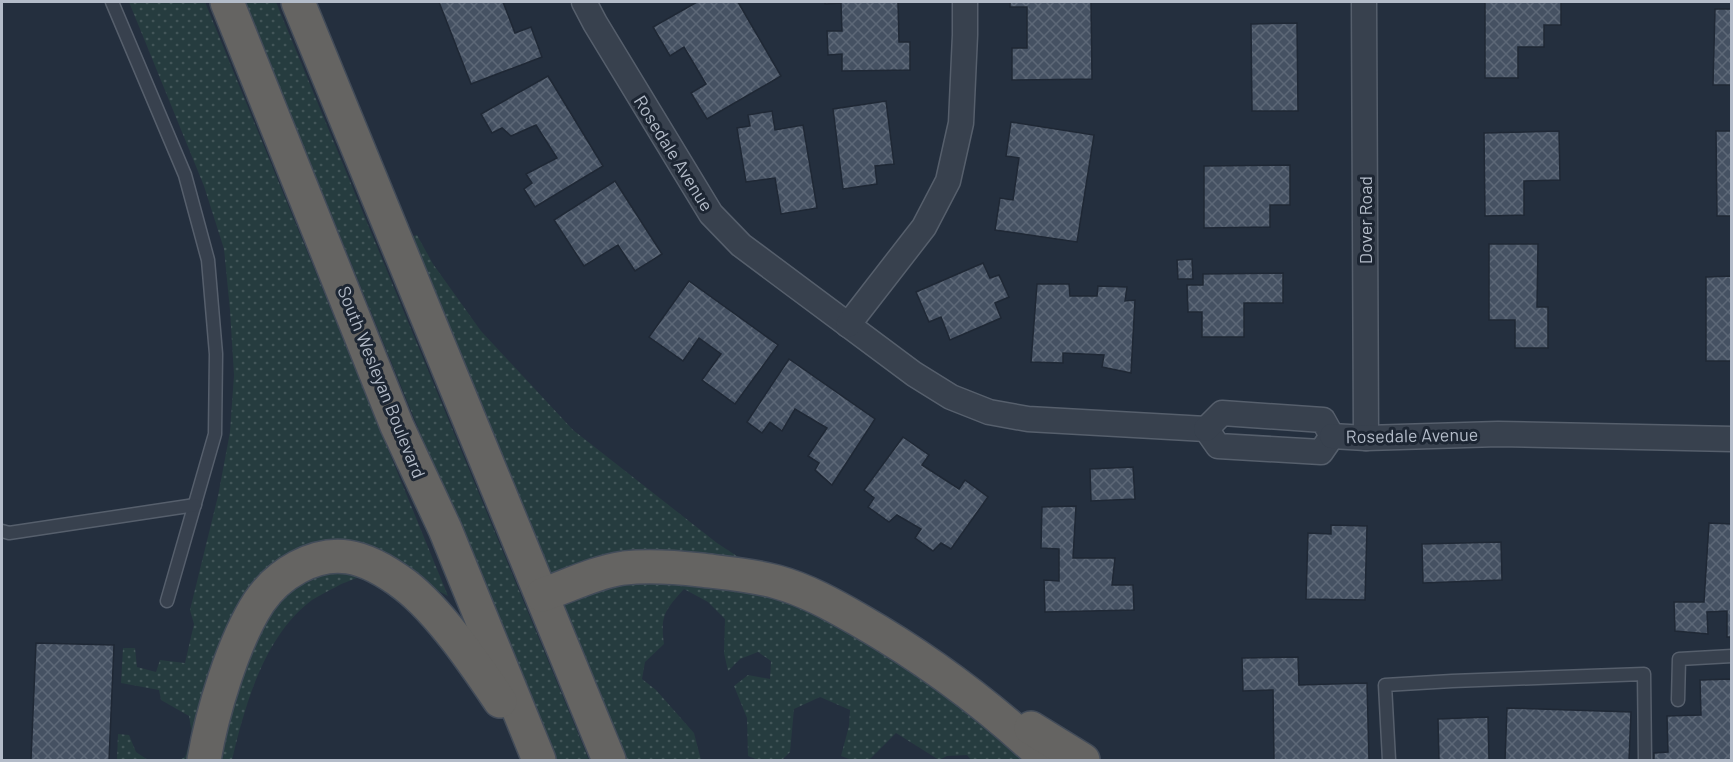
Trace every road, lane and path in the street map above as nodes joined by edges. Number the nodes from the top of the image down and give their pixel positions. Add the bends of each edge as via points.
1 (112, 2) edge
2 (227, 2) edge
3 (298, 2) edge
4 (584, 2) edge
5 (965, 2) edge
6 (1364, 2) edge
7 (848, 325) junction
8 (1206, 429) junction
9 (1332, 436) junction
10 (1366, 438) junction
11 (1731, 439) edge
12 (195, 505) junction
13 (2, 531) edge
14 (542, 595) junction
15 (167, 602) dead end
16 (1731, 656) edge
17 (920, 657) junction
18 (1678, 700) dead end
19 (204, 760) edge
20 (532, 760) edge
21 (539, 760) edge
22 (609, 760) edge
23 (1047, 760) edge
24 (1083, 760) edge
25 (1389, 760) edge
26 (1645, 760) edge

1 - 12 lane via 185,176 208,260 216,354 215,434
2 - 21 highway, South Wesleyan Boulevard via 397,426 445,529
3 - 14 highway
4 - 7 street, Rosedale Avenue via 711,214 741,245
5 - 7 street via 961,123 948,181 924,227
6 - 10 street, Dover Road
7 - 8 street, Rosedale Avenue via 914,375 989,412 1028,419
8 - 9 street via 1222,413 1323,420
8 - 9 street, Rosedale Avenue via 1218,446 1241,448 1321,452
9 - 10 street, Rosedale Avenue
10 - 11 street, Rosedale Avenue via 1498,434
12 - 13 lane
12 - 15 lane
14 - 17 highway via 621,568 675,567 740,574 803,591
14 - 22 highway
16 - 18 lane via 1678,659
17 - 23 highway
17 - 24 highway
19 - 20 highway via 225,681 252,614 286,575 325,557 366,562 405,585 424,603 502,703
25 - 26 lane via 1385,685 1644,674

